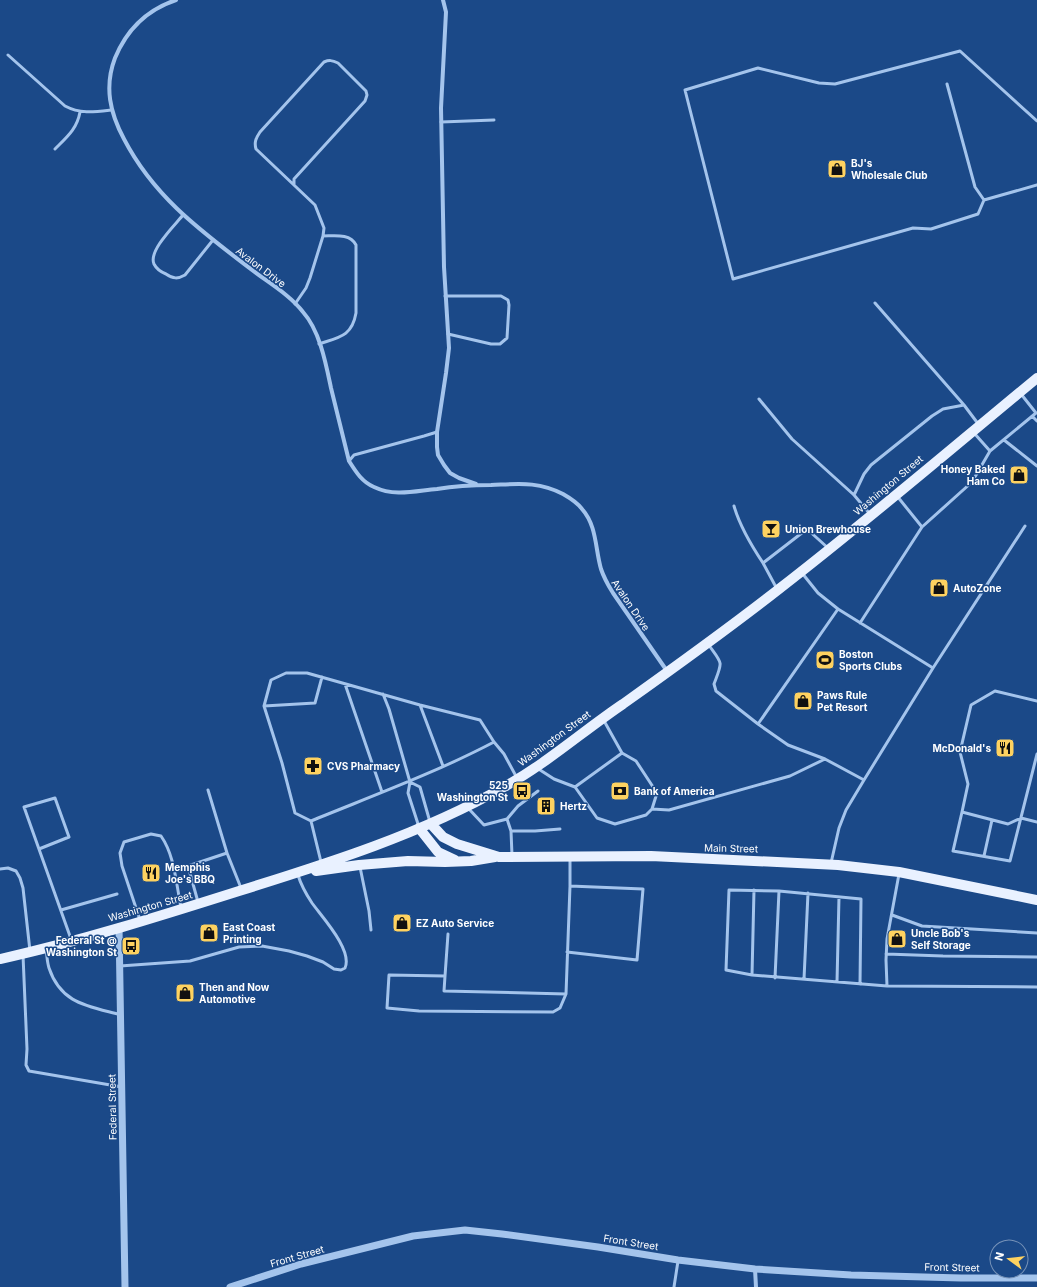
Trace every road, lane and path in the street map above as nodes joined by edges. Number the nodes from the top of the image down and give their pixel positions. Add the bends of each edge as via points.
1 (176, 0) edge
2 (443, 0) edge
3 (8, 55) dead end
4 (947, 84) dead end
5 (111, 110) junction
6 (80, 112) junction
7 (494, 120) dead end
8 (1037, 121) edge
9 (441, 122) junction
10 (55, 149) dead end
11 (294, 184) junction
12 (1037, 185) edge
13 (984, 200) junction
14 (183, 215) junction
15 (323, 236) junction
16 (213, 240) junction
17 (445, 296) junction
18 (875, 303) dead end
19 (295, 304) junction
20 (448, 334) junction
21 (320, 344) junction
22 (1037, 378) edge
23 (1020, 392) junction
24 (759, 399) dead end
25 (964, 405) junction
26 (1032, 416) junction
27 (1037, 421) edge
28 (976, 428) junction
29 (437, 432) junction
30 (1004, 440) junction
31 (990, 451) junction
32 (350, 461) junction
33 (1037, 466) edge
34 (480, 485) junction
35 (854, 495) junction
36 (896, 495) junction
37 (734, 506) dead end
38 (872, 516) junction
39 (1025, 526) dead end
40 (922, 527) junction
41 (830, 549) junction
42 (763, 563) junction
43 (801, 572) junction
44 (777, 591) junction
45 (838, 609) junction
46 (860, 623) junction
47 (708, 643) junction
48 (933, 668) junction
49 (667, 672) junction
50 (322, 677) junction
51 (346, 684) junction
52 (383, 694) junction
53 (1037, 701) edge
54 (420, 705) junction
55 (264, 706) junction
56 (602, 718) junction
57 (758, 724) junction
58 (494, 742) junction
59 (622, 753) junction
60 (1037, 754) edge
61 (825, 759) junction
62 (443, 766) junction
63 (536, 768) junction
64 (518, 779) junction
65 (864, 780) junction
66 (410, 782) junction
67 (575, 787) junction
68 (208, 790) dead end
69 (538, 791) dead end
70 (382, 792) junction
71 (467, 806) junction
72 (652, 809) junction
73 (962, 812) junction
74 (1021, 818) junction
75 (507, 819) junction
76 (992, 820) junction
77 (310, 821) junction
78 (1037, 822) edge
79 (431, 824) junction
80 (419, 828) junction
81 (560, 829) dead end
82 (510, 831) junction
83 (39, 849) junction
84 (227, 853) junction
85 (984, 856) junction
86 (499, 857) junction
87 (512, 857) junction
88 (570, 857) junction
89 (459, 861) junction
90 (322, 864) junction
91 (360, 865) junction
92 (830, 865) junction
93 (0, 869) edge
94 (899, 872) junction
95 (298, 873) junction
96 (570, 886) junction
97 (242, 890) junction
98 (754, 890) junction
99 (779, 891) junction
100 (808, 893) junction
101 (117, 894) dead end
102 (839, 897) junction
103 (1037, 900) edge
104 (198, 904) junction
105 (182, 909) junction
106 (61, 910) junction
107 (892, 915) junction
108 (141, 921) junction
109 (119, 927) junction
110 (371, 930) dead end
111 (1037, 933) edge
112 (448, 934) dead end
113 (72, 940) junction
114 (46, 948) junction
115 (567, 952) junction
116 (27, 953) junction
117 (886, 954) junction
118 (1037, 957) edge
119 (0, 959) edge
120 (120, 966) junction
121 (752, 975) junction
122 (445, 976) junction
123 (775, 978) junction
124 (804, 979) junction
125 (836, 982) junction
126 (860, 984) junction
127 (887, 986) junction
128 (1037, 987) edge
129 (566, 994) junction
130 (120, 1015) junction
131 (122, 1087) junction
132 (678, 1260) junction
133 (755, 1270) junction
134 (1037, 1278) edge
135 (125, 1287) edge
136 (230, 1287) edge
137 (674, 1287) edge
138 (756, 1287) edge

1 - 5 street, Avalon Drive via 166,3 139,20 120,48 111,72
2 - 9 street, Avalon Drive via 446,12
3 - 6 lane via 65,106
4 - 13 lane via 975,187
5 - 6 lane
5 - 14 street, Avalon Drive via 132,154 155,186
6 - 10 lane via 76,127
7 - 9 lane
8 - 13 lane via 960,52 835,84 819,84 758,68 685,90 733,279 913,228 931,229 978,214
9 - 17 street, Avalon Drive
11 - 11 lane via 256,149 254,144 260,132 324,62 333,60 366,91 365,101 294,179
11 - 15 lane via 315,205 324,228
12 - 13 lane
14 - 16 street, Avalon Drive
14 - 16 lane via 155,251 154,265 161,271 180,278
15 - 19 lane via 306,288
15 - 21 lane via 350,238 356,244 356,313 349,331
16 - 19 street, Avalon Drive
17 - 20 street, Avalon Drive
17 - 20 lane via 501,296 506,297 509,305 507,338 500,344
18 - 25 lane
19 - 21 street, Avalon Drive via 304,312
20 - 29 street, Avalon Drive via 447,366
21 - 32 street, Avalon Drive
22 - 23 main road, Washington Street
23 - 26 lane via 1036,412
23 - 28 main road, Washington Street
24 - 35 lane via 792,439
25 - 28 lane
25 - 35 lane via 943,409 932,416 871,465
26 - 27 lane
26 - 30 lane
28 - 31 lane
28 - 36 main road, Washington Street
29 - 32 lane via 354,454
29 - 34 street, Avalon Drive via 438,455 450,473
30 - 31 lane
30 - 33 lane
31 - 40 lane via 972,482
32 - 34 street, Avalon Drive via 363,480 386,492 400,494
34 - 49 street, Avalon Drive via 534,484 561,493 582,509 590,520 595,534 606,581
35 - 38 lane
36 - 38 main road, Washington Street
36 - 40 lane
37 - 42 lane via 751,545
38 - 41 main road, Washington Street
39 - 48 lane
40 - 46 lane
41 - 42 lane via 808,529
41 - 43 main road, Washington Street
42 - 44 lane
43 - 44 main road, Washington Street
43 - 45 lane via 818,593
44 - 47 main road, Washington Street
45 - 46 lane
45 - 57 lane
46 - 48 lane
47 - 49 main road, Washington Street
47 - 57 lane via 721,665 714,684 716,690
48 - 65 lane
49 - 56 main road, Washington Street
50 - 51 lane
50 - 55 lane via 315,704
50 - 55 lane via 307,673 286,673 271,680
51 - 52 lane
51 - 70 lane
52 - 54 lane
52 - 66 lane
53 - 73 lane via 994,691 972,705 960,752 968,784
54 - 58 lane via 480,720
54 - 62 lane
55 - 77 lane via 295,813
56 - 59 lane
56 - 63 main road, Washington Street
57 - 61 lane via 788,745
58 - 62 lane
58 - 64 lane
59 - 67 lane
59 - 72 lane via 636,761 657,792
60 - 74 lane
61 - 65 lane
61 - 72 lane via 790,776 668,810
62 - 66 lane
63 - 64 main road, Washington Street
63 - 67 lane via 554,779
64 - 71 main road, Washington Street
65 - 92 lane via 846,810
66 - 70 lane
66 - 79 lane via 420,787
66 - 80 lane via 408,793
67 - 72 lane via 597,818 615,824 646,816
68 - 84 lane
69 - 75 lane via 518,806
70 - 77 lane
71 - 75 lane via 484,825
71 - 79 main road, Washington Street
73 - 76 lane
73 - 85 lane via 953,851
74 - 76 lane via 1008,824
74 - 78 lane
74 - 85 lane via 1010,861
75 - 82 lane
76 - 85 lane
77 - 90 lane
79 - 80 main road, Washington Street
79 - 86 main road, Main Street via 443,837 452,842
80 - 89 main road via 438,852
80 - 90 main road, Washington Street
81 - 82 lane
82 - 87 lane
83 - 83 lane via 24,806 55,798 69,837
83 - 106 lane
84 - 97 lane
84 - 104 lane via 188,866
86 - 87 main road, Main Street
86 - 89 main road
87 - 88 main road, Main Street
88 - 92 main road, Main Street via 651,856
88 - 96 lane
89 - 91 main road via 408,861
90 - 95 main road, Washington Street
91 - 95 main road
91 - 110 lane
92 - 94 main road, Main Street
93 - 116 lane via 16,871 20,878 23,888
94 - 103 main road, Main Street
94 - 107 lane
95 - 97 main road, Washington Street
95 - 120 lane via 304,890 339,941 347,959 345,968 341,970 307,956 262,946 239,947 183,962
96 - 115 lane
96 - 115 lane via 643,889 637,960
97 - 104 main road, Washington Street
98 - 99 lane
98 - 121 lane
98 - 121 lane via 730,890 726,970
99 - 100 lane
99 - 123 lane
100 - 102 lane
100 - 124 lane
101 - 106 lane
102 - 125 lane
102 - 126 lane via 861,899
104 - 105 main road, Washington Street
105 - 108 main road, Washington Street
105 - 108 lane via 166,844 161,836 151,834 124,842 120,853
106 - 113 lane
107 - 111 lane via 922,926
107 - 117 lane
108 - 109 main road, Washington Street
109 - 113 main road, Washington Street
109 - 120 street, Federal Street
112 - 122 lane
113 - 114 main road, Washington Street
114 - 116 main road, Washington Street
114 - 130 lane via 49,968 65,996 82,1005
115 - 129 lane
116 - 119 main road, Washington Street
116 - 131 lane via 26,1065 29,1070
117 - 118 lane
117 - 127 lane
120 - 130 street, Federal Street
121 - 123 lane
122 - 129 lane via 444,991
122 - 129 lane via 389,975 387,1008 419,1011 553,1012 560,1008
123 - 124 lane
124 - 125 lane
125 - 126 lane
126 - 127 lane
127 - 128 lane
130 - 131 street, Federal Street
131 - 135 street, Federal Street
132 - 133 street, Front Street
132 - 136 street, Front Street via 509,1234 465,1230 413,1236 301,1264
132 - 137 lane
133 - 134 street, Front Street
133 - 138 street

